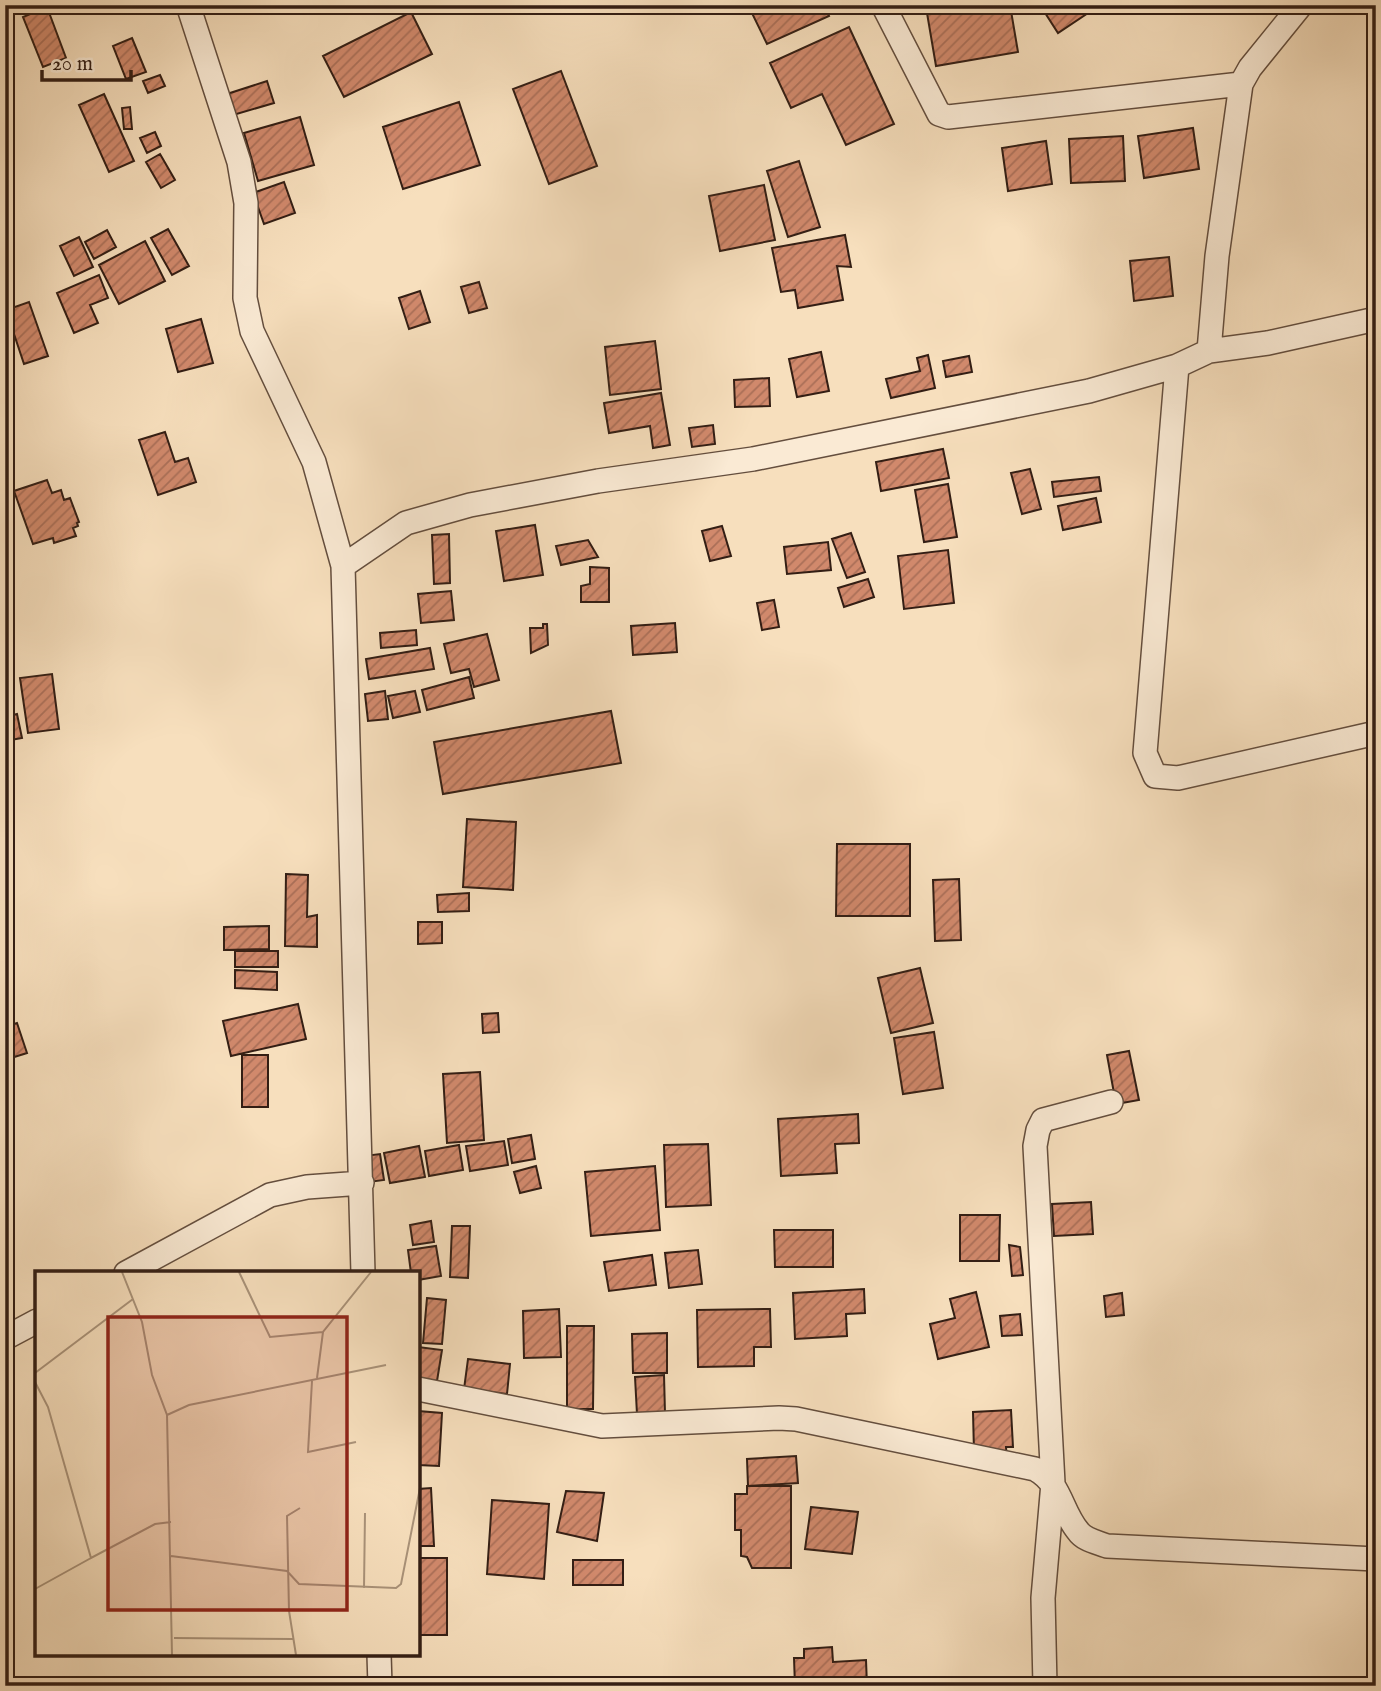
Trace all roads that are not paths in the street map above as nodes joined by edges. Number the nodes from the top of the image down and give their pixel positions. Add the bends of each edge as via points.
1 (188, 5) edge
2 (883, 5) edge
3 (1301, 5) edge
4 (1241, 84) junction
5 (1376, 319) edge
6 (1209, 351) junction
7 (1177, 366) junction
8 (343, 566) junction
9 (1376, 733) edge
10 (1111, 1102) dead end
11 (362, 1183) junction
12 (130, 1271) edge
13 (363, 1271) edge
14 (35, 1322) edge
15 (5, 1338) edge
16 (420, 1389) edge
17 (1054, 1483) junction
18 (1376, 1559) edge
19 (379, 1656) edge
20 (380, 1686) edge
21 (1045, 1686) edge

1 - 8 street via 240,162 246,203 246,298 252,331 314,462
2 - 4 street via 939,114 948,117
3 - 4 street
4 - 6 street
5 - 6 street
6 - 7 street
7 - 8 street via 1089,391 753,459 470,505 406,523
7 - 9 street via 1145,753 1155,776 1178,778
8 - 11 street
10 - 17 street via 1043,1120 1035,1146
11 - 12 street via 270,1195
11 - 13 street
14 - 15 street
16 - 17 street via 602,1426 796,1419 1035,1469
17 - 18 street via 1078,1532 1107,1546
17 - 21 street via 1043,1598
19 - 20 street

